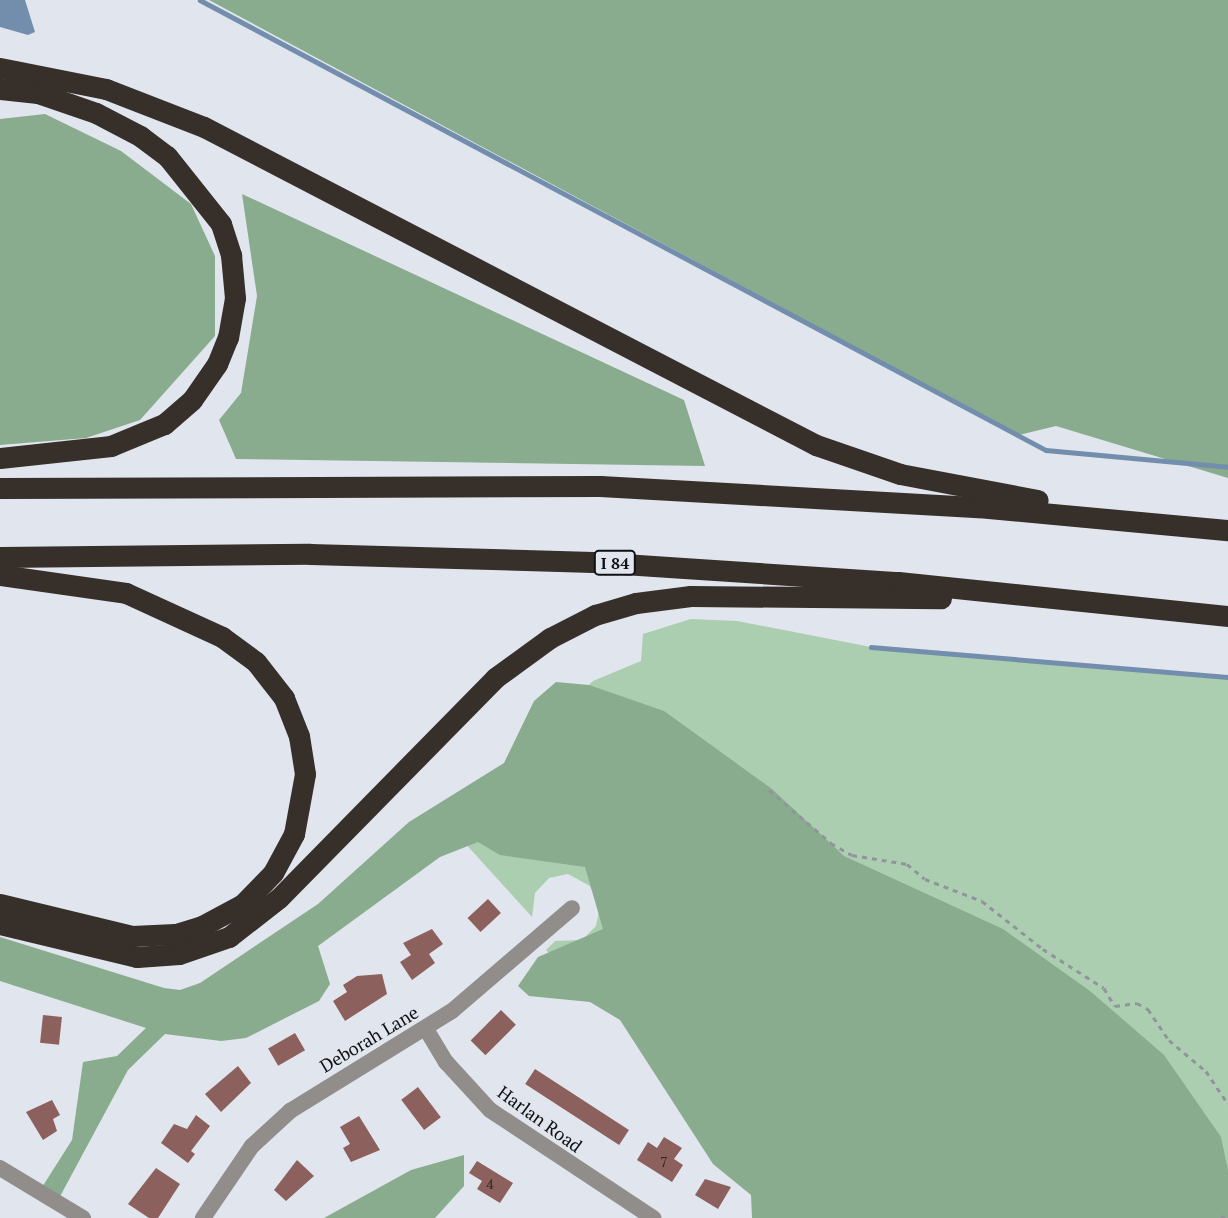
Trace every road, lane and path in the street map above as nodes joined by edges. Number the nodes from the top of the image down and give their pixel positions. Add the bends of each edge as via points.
1 (0, 68) edge
2 (0, 89) edge
3 (0, 458) edge
4 (0, 488) edge
5 (1083, 515) junction
6 (1228, 530) edge
7 (0, 557) edge
8 (0, 575) edge
9 (1013, 593) junction
10 (1228, 617) edge
11 (769, 790) dead end
12 (0, 904) edge
13 (572, 908) dead end
14 (0, 924) edge
15 (426, 1029) junction
16 (1228, 1104) edge
17 (0, 1168) edge
18 (1228, 1213) edge
19 (83, 1218) edge
20 (203, 1218) edge
21 (653, 1218) edge
22 (1221, 1218) edge

1 - 5 highway via 106,89 204,127 826,450 900,474 1028,498
2 - 3 highway via 38,93 96,113 141,136 167,156 221,224 231,255 235,298 230,330 217,364 192,400 164,424 111,446
4 - 5 highway via 587,486
5 - 6 highway
7 - 9 highway, I 84 via 310,554 531,559 741,570
8 - 12 highway via 126,593 222,637 256,662 284,698 299,736 305,774 297,824 273,873 243,904 202,926 167,936 132,936
9 - 10 highway, I 84
9 - 14 highway via 927,598 691,596 607,611 550,638 502,671 272,904 229,937 191,952 137,957
11 - 16 path via 831,844 852,855 908,864 925,879 982,901 1043,949 1104,988 1115,1006 1136,1003 1148,1009 1168,1040 1206,1071
13 - 15 street, Deborah Lane via 504,970
15 - 20 street, Deborah Lane via 290,1111 252,1146
15 - 21 street, Harlan Road via 446,1062 491,1110
17 - 19 street
18 - 22 path

